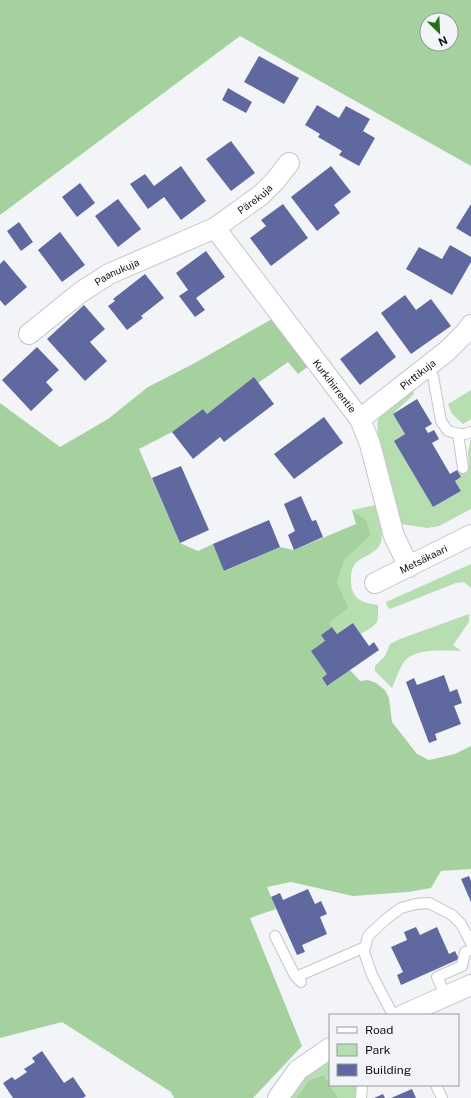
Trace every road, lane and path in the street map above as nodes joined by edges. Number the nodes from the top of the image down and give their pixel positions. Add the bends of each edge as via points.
1 (289, 163) dead end
2 (215, 228) junction
3 (471, 326) edge
4 (29, 334) dead end
5 (426, 368) junction
6 (360, 419) junction
7 (471, 432) edge
8 (458, 434) junction
9 (463, 468) dead end
10 (471, 535) edge
11 (409, 567) junction
12 (375, 583) dead end
13 (275, 936) dead end
14 (471, 943) edge
15 (366, 947) junction
16 (471, 950) edge
17 (471, 984) edge
18 (446, 996) junction
19 (392, 1014) edge
20 (405, 1014) edge
21 (329, 1049) edge
22 (362, 1086) edge
23 (436, 1086) edge
24 (278, 1098) edge
25 (362, 1098) edge
26 (442, 1098) edge

1 - 2 street, Pärekuja via 276,181 261,195
2 - 4 street, Paanukuja via 110,274 81,292
2 - 6 street, Kurkihirrentie
3 - 5 street, Pirttikuja
5 - 6 street, Pirttikuja
5 - 8 lane via 433,376 441,421 448,431
6 - 11 street, Kurkihirrentie via 370,444 394,536
7 - 8 lane
8 - 9 lane
10 - 11 street, Metsäkaari
11 - 12 street, Metsäkaari
13 - 15 lane via 298,980 340,962
14 - 15 lane via 461,924 452,915 429,903 401,908 368,936
15 - 19 lane via 364,952 372,975
16 - 18 lane via 465,952 462,966 437,977
17 - 18 street
18 - 20 street
21 - 24 street via 298,1070
22 - 25 lane
23 - 26 lane

